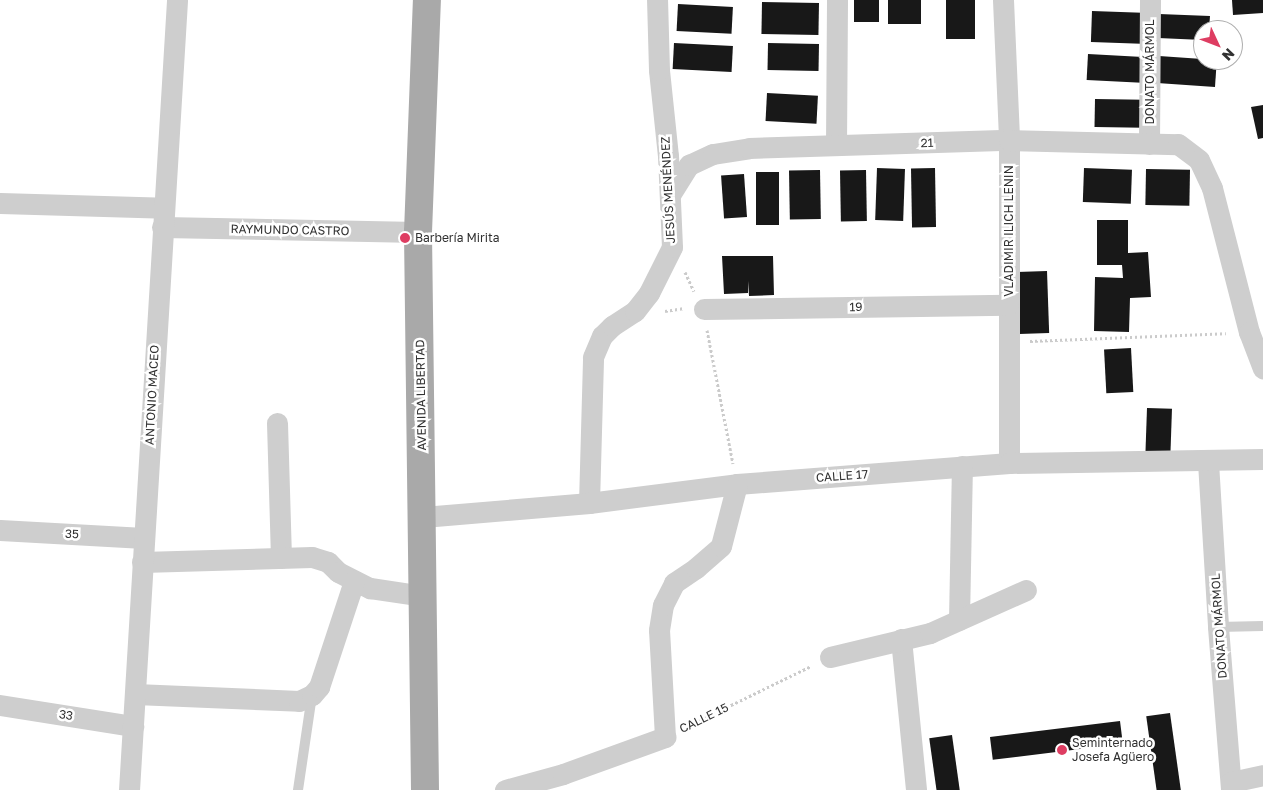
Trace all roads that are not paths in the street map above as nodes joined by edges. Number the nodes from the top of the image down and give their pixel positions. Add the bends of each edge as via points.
1 (177, 0) edge
2 (427, 0) edge
3 (657, 0) edge
4 (837, 0) edge
5 (1003, 0) edge
6 (1150, 0) edge
7 (1009, 140) junction
8 (1149, 144) junction
9 (836, 145) junction
10 (670, 195) junction
11 (0, 203) edge
12 (163, 218) junction
13 (418, 232) junction
14 (1008, 305) junction
15 (704, 308) road end
16 (1263, 368) edge
17 (277, 423) dead end
18 (1263, 459) edge
19 (1208, 462) junction
20 (1009, 463) junction
21 (962, 466) junction
22 (737, 484) junction
23 (590, 503) junction
24 (423, 517) junction
25 (0, 530) edge
26 (144, 538) junction
27 (281, 558) junction
28 (142, 562) junction
29 (354, 581) junction
30 (1026, 590) dead end
31 (424, 596) junction
32 (959, 620) junction
33 (1263, 626) edge
34 (1218, 627) junction
35 (901, 639) junction
36 (830, 657) road end
37 (134, 694) junction
38 (312, 696) junction
39 (0, 705) edge
40 (133, 726) junction
41 (1263, 775) edge
42 (564, 782) edge
43 (1231, 786) edge
44 (129, 790) edge
45 (298, 790) edge
46 (425, 790) edge
47 (504, 790) edge
48 (916, 790) edge

1 - 12 street, ANTONIO MACEO
2 - 13 main road, AVENIDA LIBERTAD
3 - 10 street, JESÚS MENÉNDEZ via 659,70
4 - 9 street
5 - 7 street, VLADIMIR ILICH LENIN
6 - 8 street, DONATO MÁRMOL
7 - 8 street, 21
7 - 9 street, 21
7 - 14 street, VLADIMIR ILICH LENIN
8 - 16 street, 21 via 1178,144 1199,160 1212,188 1249,332
9 - 10 street, 21 via 749,148 713,154 690,165
10 - 23 street, JESÚS MENÉNDEZ via 672,247 649,293 635,311 602,336 593,356
11 - 12 street, RAYMUNDO CASTRO
12 - 13 street, RAYMUNDO CASTRO
12 - 26 street, ANTONIO MACEO
13 - 24 main road, AVENIDA LIBERTAD
14 - 15 street, 19
14 - 20 street, VLADIMIR ILICH LENIN
17 - 27 street
18 - 19 street, CALLE 17
19 - 20 street, CALLE 17
19 - 34 street, DONATO MÁRMOL
20 - 21 street, CALLE 17
21 - 22 street, CALLE 17
21 - 32 street
22 - 23 street, CALLE 17
22 - 42 street, CALLE 15 via 721,546 674,583 662,605 659,630 665,737
23 - 24 street, CALLE 17
24 - 31 main road, AVENIDA LIBERTAD
25 - 26 street, 35
26 - 28 street, ANTONIO MACEO
27 - 28 street
27 - 29 street via 312,557 328,562
28 - 37 street, ANTONIO MACEO
29 - 31 street via 370,588
29 - 38 street via 319,686
30 - 32 street
31 - 46 main road, AVENIDA LIBERTAD
32 - 35 street via 930,633
33 - 34 lane
34 - 43 street, DONATO MÁRMOL
35 - 36 street
35 - 48 street
37 - 38 street via 299,701
37 - 40 street, ANTONIO MACEO
38 - 45 lane
39 - 40 street, 33
40 - 44 street, ANTONIO MACEO
41 - 43 street
42 - 47 street, CALLE 15

